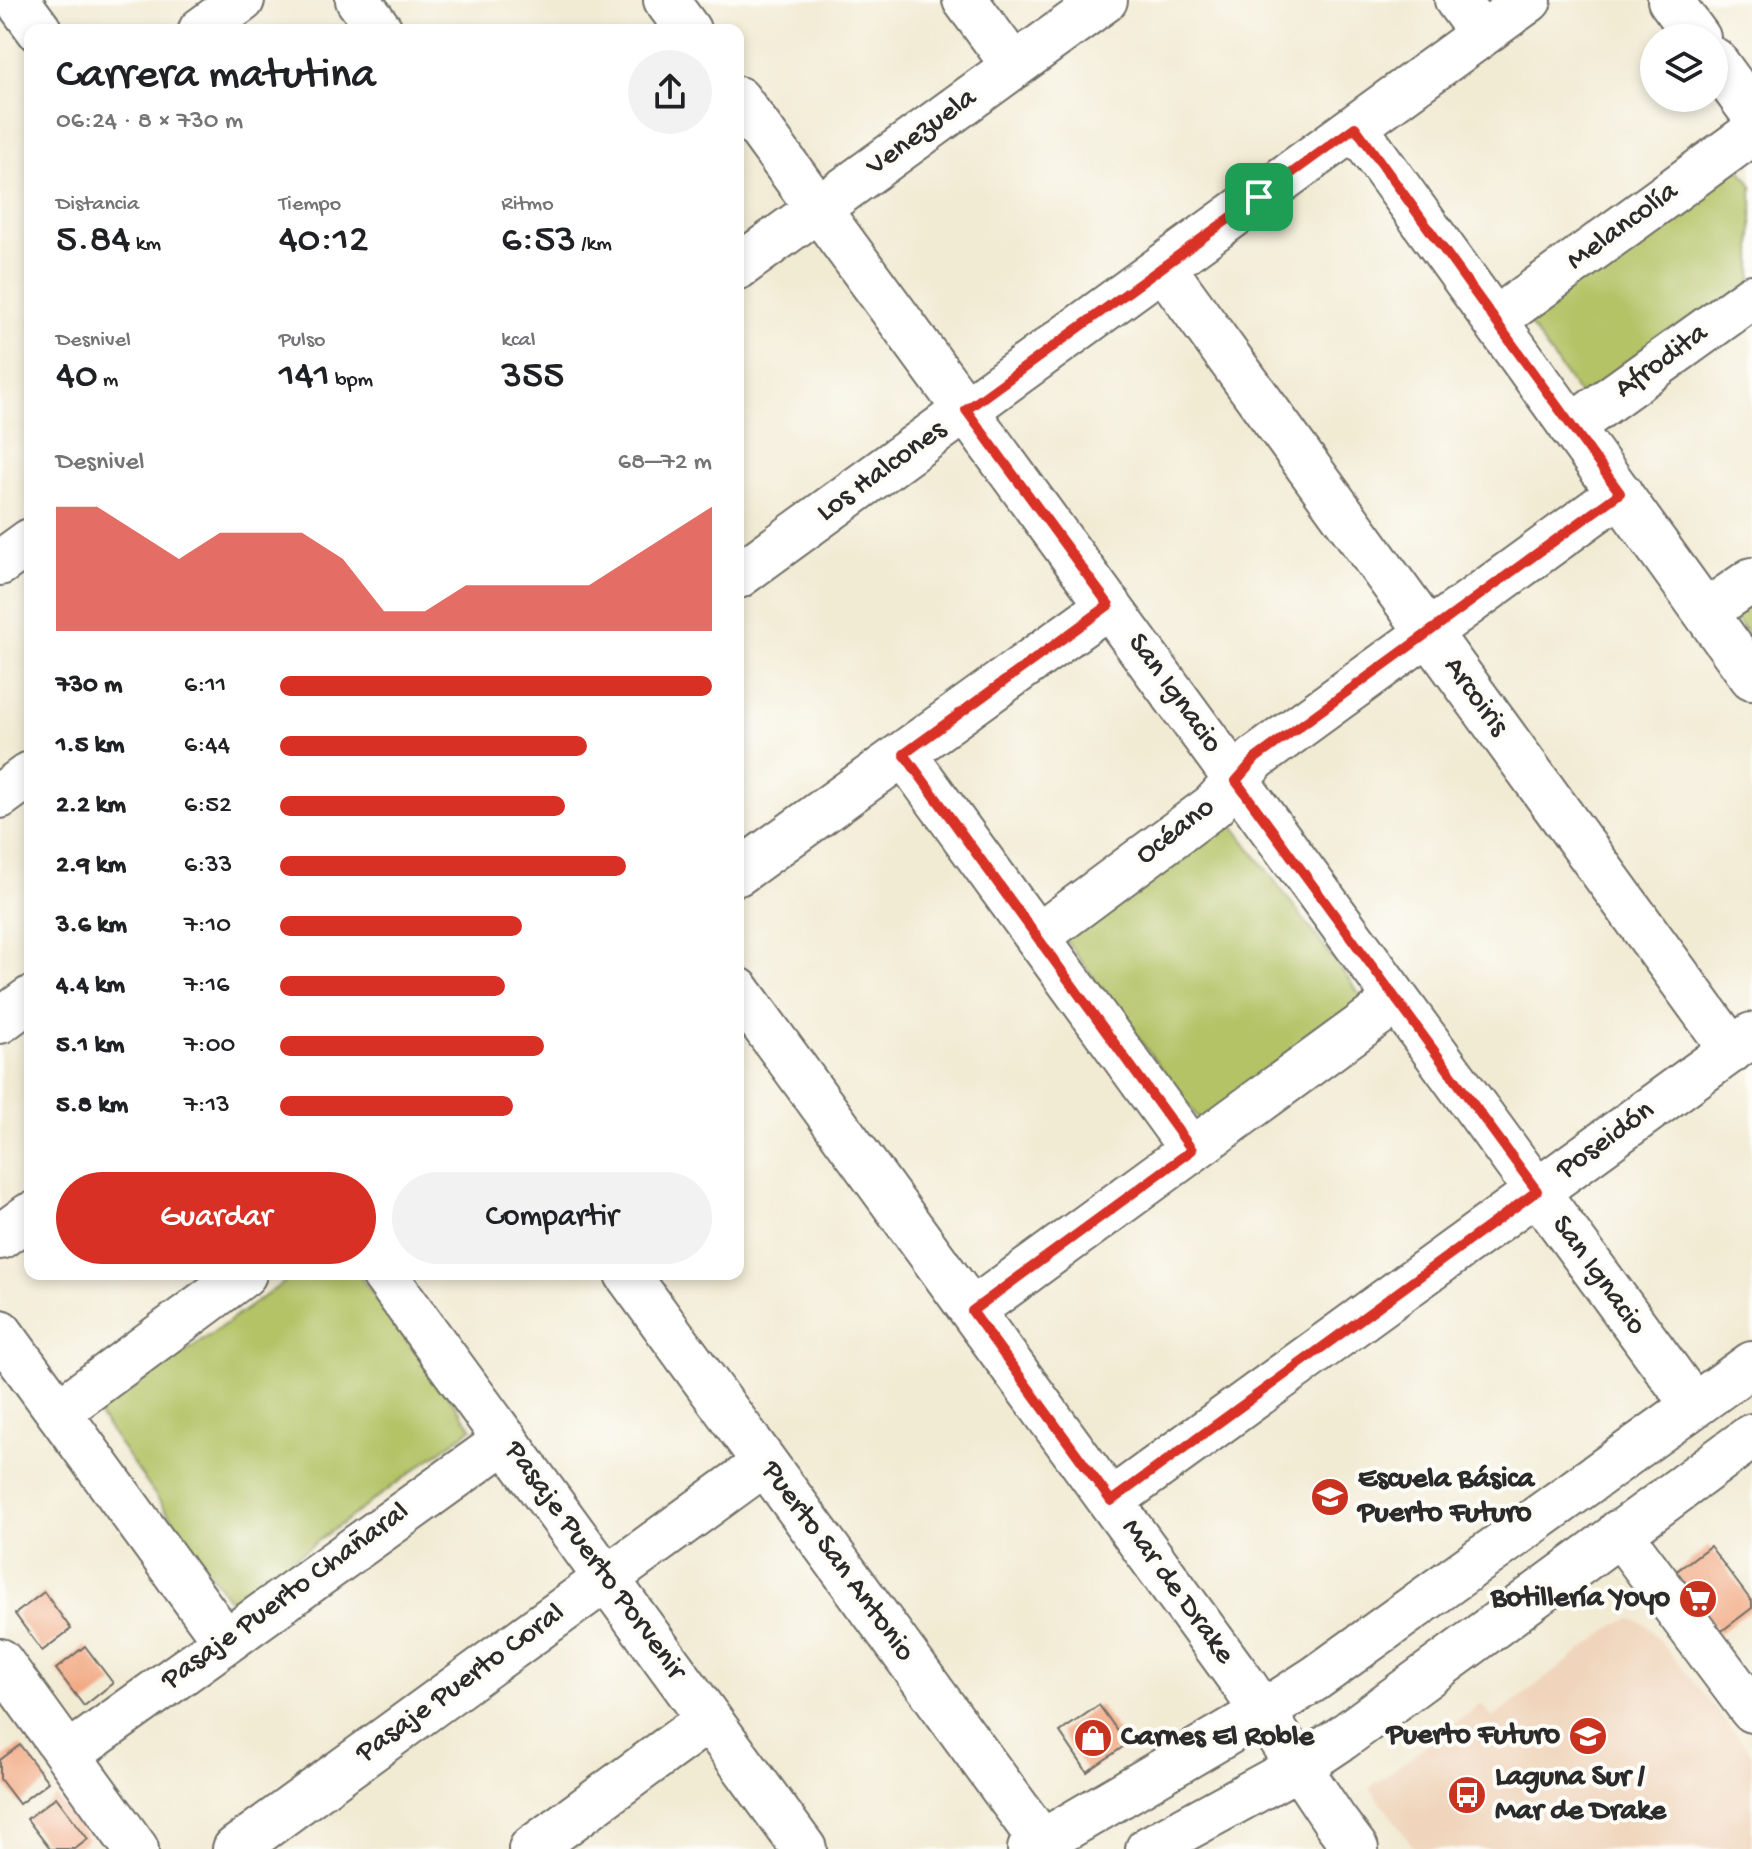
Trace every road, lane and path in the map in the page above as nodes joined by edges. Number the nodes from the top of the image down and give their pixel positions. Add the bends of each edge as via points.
1 (17, 0) edge
2 (242, 0) edge
3 (358, 0) edge
4 (666, 0) edge
5 (965, 0) edge
6 (1105, 0) edge
7 (1529, 0) edge
8 (1670, 0) edge
9 (1470, 17) edge
10 (35, 24) edge
11 (209, 24) edge
12 (376, 24) edge
13 (684, 24) edge
14 (1688, 24) edge
15 (1014, 66) junction
16 (1728, 79) edge
17 (744, 107) edge
18 (1752, 112) edge
19 (1355, 127) junction
20 (1752, 133) edge
21 (818, 208) junction
22 (744, 263) edge
23 (1163, 267) junction
24 (1752, 297) edge
25 (1495, 320) junction
26 (966, 410) junction
27 (1571, 427) junction
28 (1620, 493) junction
29 (24, 545) edge
30 (0, 563) edge
31 (744, 572) edge
32 (1752, 580) edge
33 (1109, 605) junction
34 (1706, 612) junction
35 (1429, 633) junction
36 (1752, 677) edge
37 (904, 754) junction
38 (24, 778) edge
39 (1236, 781) junction
40 (0, 796) edge
41 (744, 869) edge
42 (1037, 937) junction
43 (744, 998) edge
44 (1397, 1000) junction
45 (24, 1003) edge
46 (0, 1021) edge
47 (1742, 1043) edge
48 (1192, 1150) junction
49 (1537, 1191) junction
50 (24, 1219) edge
51 (0, 1237) edge
52 (236, 1280) edge
53 (388, 1280) edge
54 (631, 1280) edge
55 (972, 1311) junction
56 (0, 1332) edge
57 (1752, 1364) edge
58 (1694, 1406) junction
59 (58, 1412) junction
60 (1752, 1436) edge
61 (506, 1440) junction
62 (765, 1463) junction
63 (1111, 1501) junction
64 (1619, 1532) junction
65 (606, 1578) junction
66 (225, 1641) junction
67 (0, 1661) edge
68 (1752, 1710) edge
69 (1263, 1712) junction
70 (709, 1719) junction
71 (68, 1755) junction
72 (1300, 1766) junction
73 (1039, 1846) edge
74 (136, 1849) edge
75 (235, 1849) edge
76 (531, 1849) edge
77 (804, 1849) edge
78 (1148, 1849) edge
79 (1356, 1849) edge

1 - 10 street
2 - 11 street
3 - 12 street
4 - 13 street
5 - 15 street
6 - 15 street, Venezuela
7 - 9 street, Los Halcones
8 - 14 street
9 - 19 street, Los Halcones
15 - 21 street, Venezuela
16 - 18 street
17 - 21 street, San Ignacio
19 - 23 street, Los Halcones
19 - 25 street
20 - 25 street, Melancolía
21 - 22 street, Venezuela
21 - 26 street, San Ignacio
23 - 26 street, Los Halcones
23 - 35 street, Arcoiris
24 - 27 street, Afrodita
25 - 27 street
26 - 31 street, Los Halcones
26 - 33 street, San Ignacio
27 - 28 street
28 - 34 street
28 - 35 street, Océano
29 - 30 street
32 - 34 street
33 - 37 street
33 - 39 street, San Ignacio
34 - 36 street
35 - 39 street, Océano via 1256,758
35 - 47 street, Arcoiris
37 - 41 street
37 - 42 street
38 - 40 street
39 - 42 street, Océano via 1213,806
39 - 44 street, San Ignacio
42 - 48 street
43 - 55 street, Mar de Drake
44 - 48 street
44 - 49 street, San Ignacio
45 - 46 street
47 - 49 street, Poseidón
48 - 55 street
49 - 58 street, San Ignacio
49 - 63 street, Poseidón
50 - 51 street
52 - 59 street
53 - 61 street, Pasaje Puerto Porvenir
54 - 62 street, Puerto San Antonio
55 - 63 street, Mar de Drake
56 - 59 street
57 - 58 street
58 - 69 street
59 - 66 street
60 - 64 street
61 - 65 street, Pasaje Puerto Porvenir
61 - 66 street, Pasaje Puerto Chañaral
62 - 65 street, Pasaje Puerto Coral
62 - 73 street, Puerto San Antonio
63 - 69 street, Mar de Drake
64 - 68 street
64 - 72 street
65 - 70 street, Pasaje Puerto Porvenir
65 - 75 street, Pasaje Puerto Coral
66 - 71 street, Pasaje Puerto Chañaral
67 - 71 street
69 - 72 street, Mar de Drake
69 - 73 street
70 - 76 street
70 - 77 street, Pasaje Puerto Porvenir
71 - 74 street
72 - 78 street
72 - 79 street, Mar de Drake

